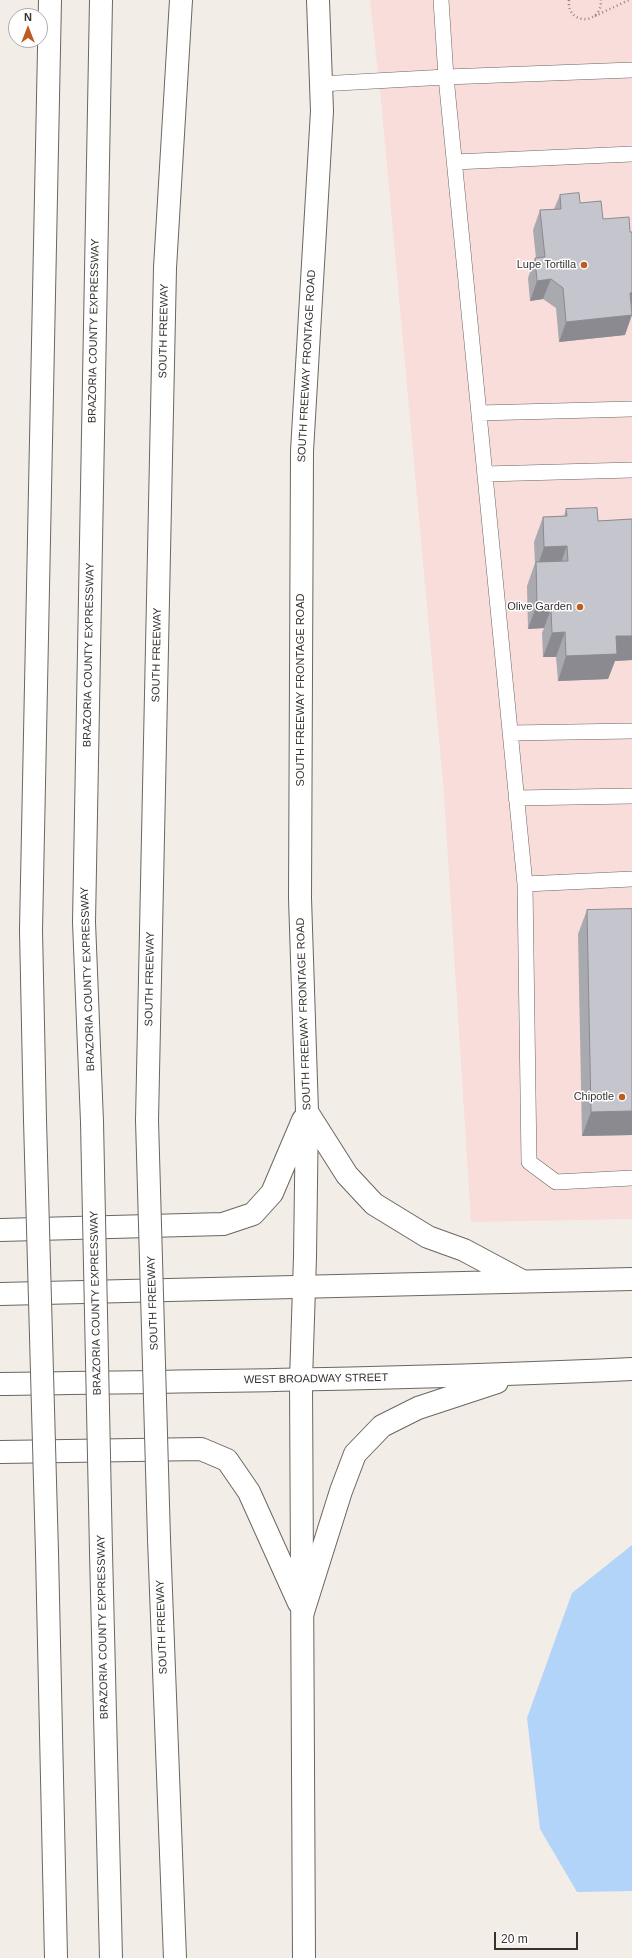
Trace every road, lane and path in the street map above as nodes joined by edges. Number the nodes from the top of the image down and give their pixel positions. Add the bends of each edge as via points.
1 (50, 0) edge
2 (101, 0) edge
3 (181, 0) edge
4 (318, 0) edge
5 (440, 0) edge
6 (568, 0) edge
7 (600, 0) edge
8 (630, 0) edge
9 (595, 16) junction
10 (632, 70) edge
11 (446, 77) junction
12 (320, 84) junction
13 (632, 154) edge
14 (454, 162) junction
15 (632, 408) edge
16 (479, 413) junction
17 (632, 470) edge
18 (485, 474) junction
19 (632, 731) edge
20 (510, 733) junction
21 (632, 796) edge
22 (516, 798) junction
23 (632, 879) edge
24 (525, 884) junction
25 (307, 1112) junction
26 (632, 1178) edge
27 (0, 1230) edge
28 (632, 1279) edge
29 (523, 1282) junction
30 (304, 1286) junction
31 (0, 1294) edge
32 (632, 1369) edge
33 (520, 1374) junction
34 (301, 1380) junction
35 (0, 1384) edge
36 (0, 1452) edge
37 (303, 1612) junction
38 (56, 1958) edge
39 (111, 1958) edge
40 (175, 1958) edge
41 (304, 1958) edge

1 - 38 main road, bridge via 31,922
2 - 39 main road, BRAZORIA COUNTY EXPRESSWAY, bridge via 84,922 92,1122
3 - 40 main road, SOUTH FREEWAY, bridge via 165,268 147,1120
4 - 12 main road, SOUTH FREEWAY FRONTAGE ROAD
5 - 11 lane
6 - 9 path via 569,9 576,17 586,20
7 - 9 path via 601,6
8 - 9 path
10 - 11 lane
11 - 12 lane
11 - 14 lane
12 - 25 main road, SOUTH FREEWAY FRONTAGE ROAD via 322,111 302,451 300,898
13 - 14 lane
14 - 16 lane
15 - 16 lane
16 - 18 lane
17 - 18 lane
18 - 20 lane
19 - 20 lane
20 - 22 lane
21 - 22 lane
22 - 24 lane
23 - 24 lane
24 - 26 lane via 529,1162 556,1182
25 - 27 main road via 272,1193 253,1214 223,1224
25 - 29 main road via 347,1175 374,1204 428,1237 464,1250
25 - 30 main road, SOUTH FREEWAY FRONTAGE ROAD
28 - 29 main road
29 - 30 main road
30 - 31 main road
30 - 34 main road, SOUTH FREEWAY FRONTAGE ROAD
32 - 33 main road, WEST BROADWAY STREET
33 - 34 main road, WEST BROADWAY STREET
33 - 37 main road via 418,1408 382,1426 355,1454
34 - 35 main road, WEST BROADWAY STREET
34 - 37 main road, SOUTH FREEWAY FRONTAGE ROAD
36 - 37 main road via 201,1449 227,1460 249,1492
37 - 41 main road, SOUTH FREEWAY FRONTAGE ROAD

